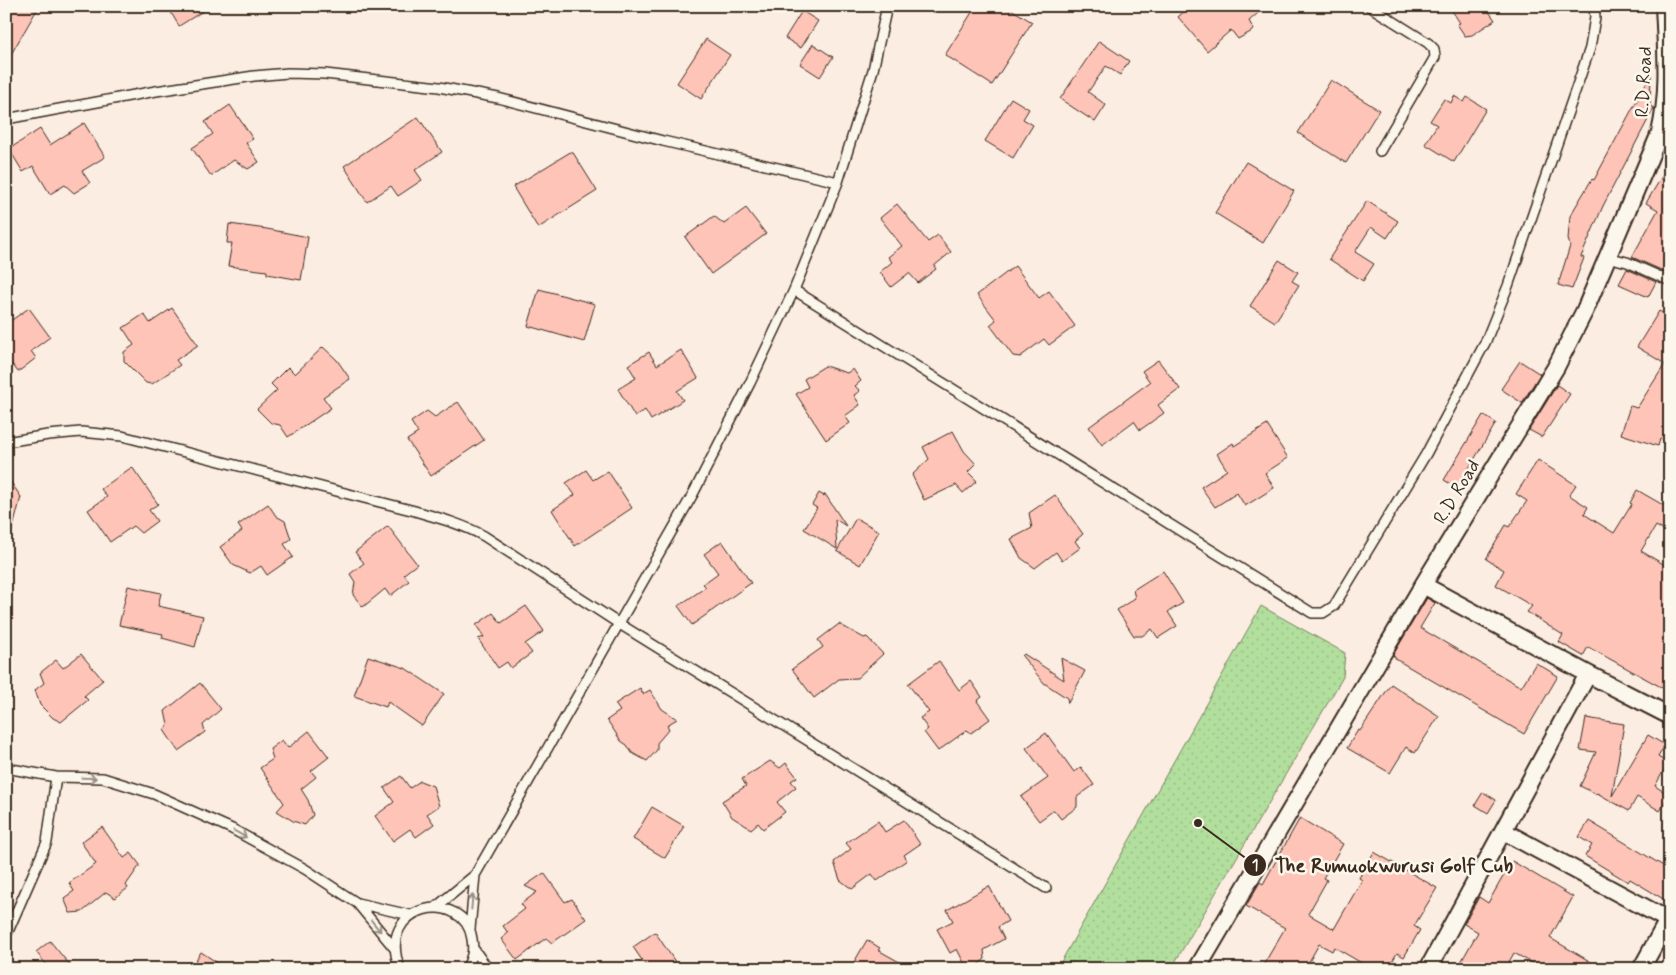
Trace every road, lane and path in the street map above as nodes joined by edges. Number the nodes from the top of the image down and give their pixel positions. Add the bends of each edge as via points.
1 (887, 6) edge
2 (1369, 6) edge
3 (1594, 6) edge
4 (1664, 6) edge
5 (1668, 112) edge
6 (6, 119) edge
7 (1380, 152) dead end
8 (838, 182) junction
9 (1607, 257) junction
10 (1670, 281) edge
11 (794, 290) junction
12 (6, 442) edge
13 (1424, 585) junction
14 (618, 623) junction
15 (1588, 674) junction
16 (1670, 716) edge
17 (6, 768) edge
18 (56, 777) junction
19 (1503, 830) junction
20 (475, 875) junction
21 (1046, 888) dead end
22 (356, 903) junction
23 (435, 908) junction
24 (410, 916) junction
25 (1669, 921) edge
26 (470, 930) junction
27 (6, 936) edge
28 (473, 948) junction
29 (395, 949) junction
30 (400, 969) edge
31 (466, 969) edge
32 (488, 969) edge
33 (1197, 969) edge
34 (1428, 969) edge
35 (1641, 969) edge

1 - 8 lane via 872,70
2 - 7 lane via 1428,43 1435,57
3 - 11 lane via 1590,48 1485,343 1426,454 1334,606 1323,613 1312,613
4 - 5 street, R.D Road
5 - 9 street, R.D Road
6 - 8 lane via 254,76 326,74 439,87 498,98
8 - 11 lane
9 - 10 lane
9 - 13 street, R.D Road via 1560,359
11 - 14 lane via 693,494
12 - 14 lane via 81,432 122,436 454,522 484,536
13 - 15 street
13 - 33 street, R.D Road
14 - 20 lane
14 - 21 lane
15 - 16 street
15 - 19 street
17 - 18 lane
18 -> 22 lane via 103,778 154,794 232,829 305,869
18 - 27 lane via 47,842
19 - 25 street
19 - 34 street
20 - 23 lane
26 -> 20 lane
22 - 24 lane
22 -> 29 lane
23 - 24 lane
23 - 26 lane via 458,916
24 - 29 lane via 396,936
25 - 35 street
26 - 28 lane
28 - 31 lane
28 - 32 lane
29 - 30 lane

